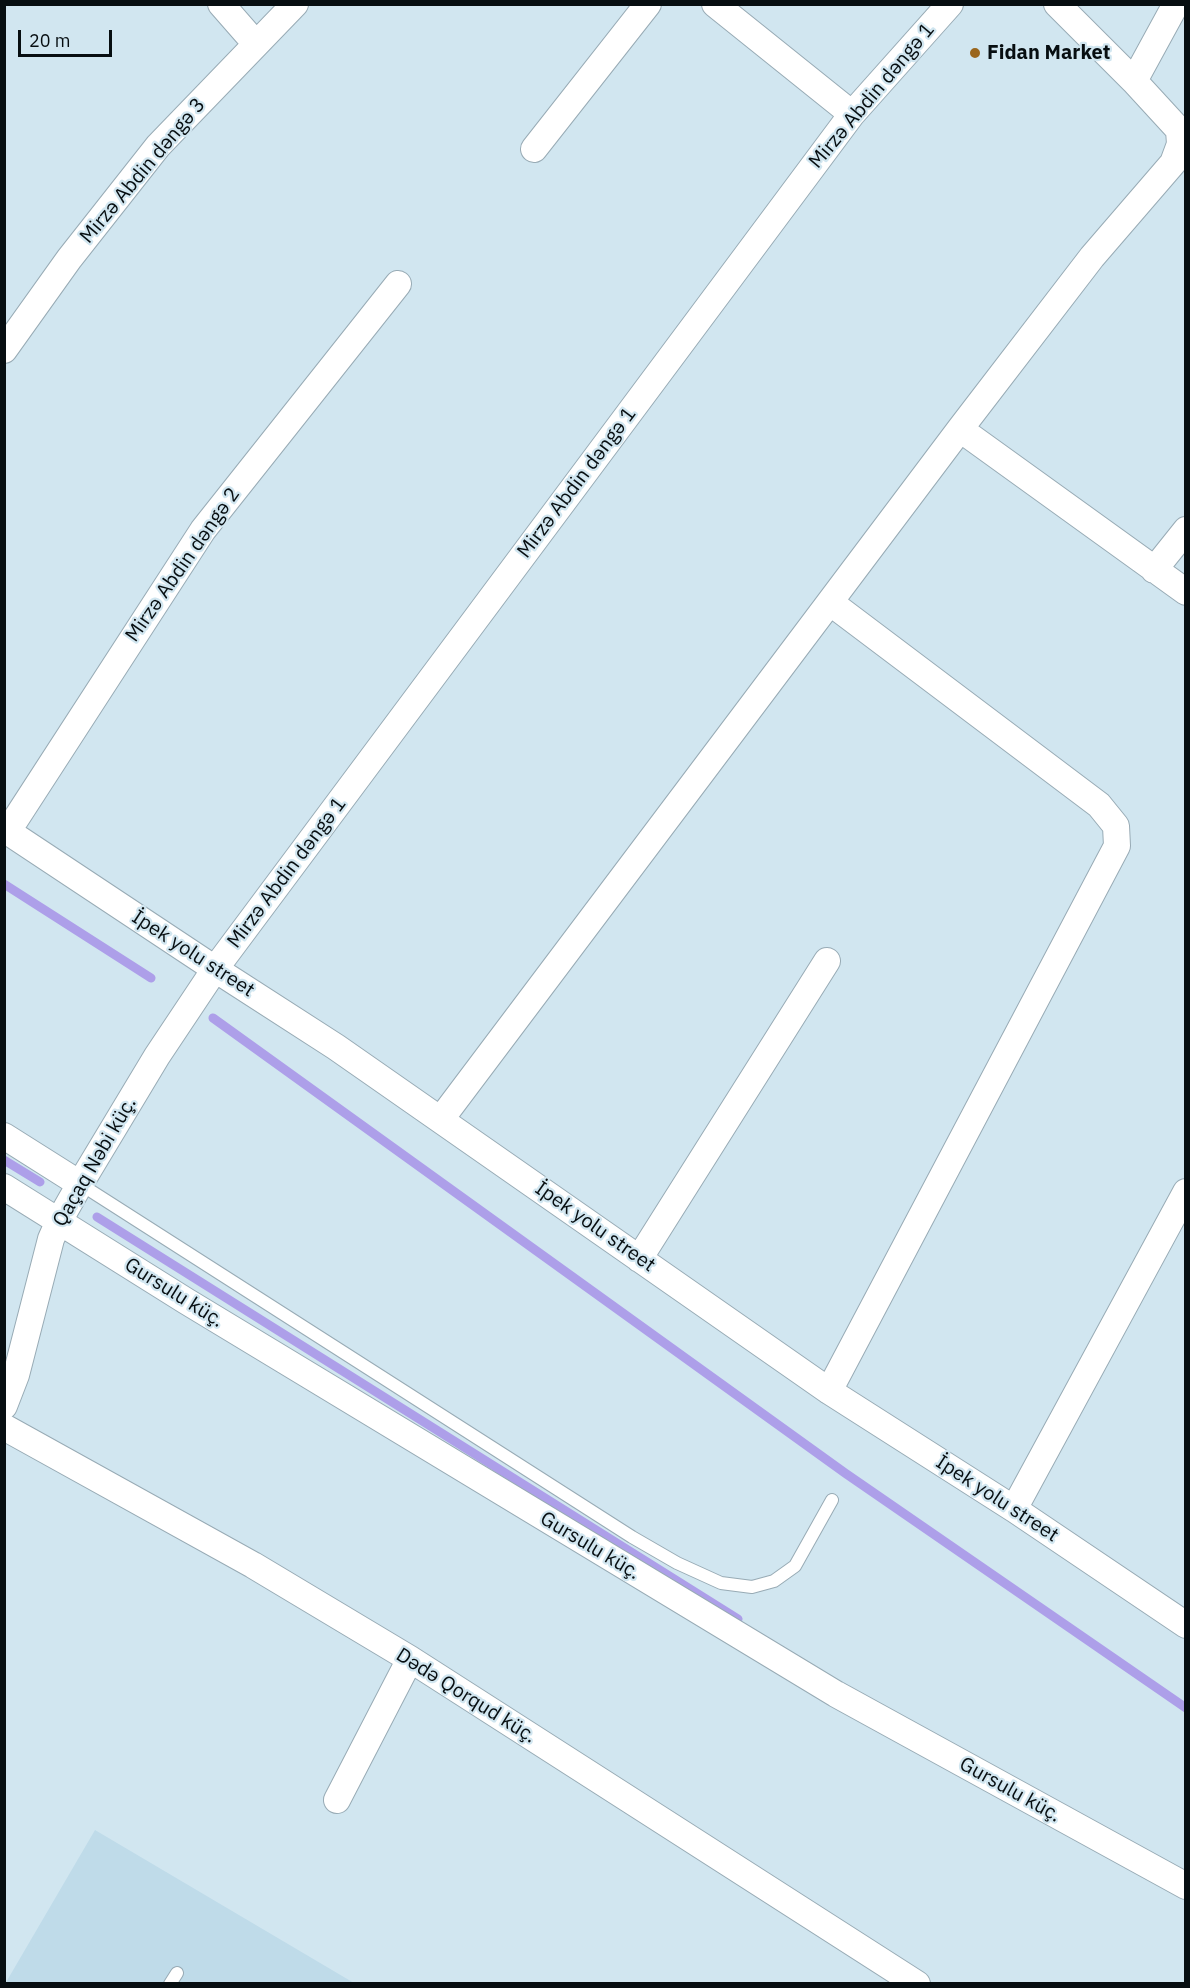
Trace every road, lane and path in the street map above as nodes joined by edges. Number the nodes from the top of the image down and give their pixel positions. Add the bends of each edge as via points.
1 (221, 4) edge
2 (295, 4) edge
3 (648, 4) edge
4 (715, 4) edge
5 (950, 4) edge
6 (1057, 4) edge
7 (1176, 4) edge
8 (256, 44) junction
9 (1134, 81) junction
10 (852, 114) junction
11 (534, 149) dead end
12 (398, 284) dead end
13 (4, 350) edge
14 (960, 429) junction
15 (1185, 530) edge
16 (1154, 570) junction
17 (1185, 592) edge
18 (831, 603) junction
19 (6, 830) edge
20 (827, 961) dead end
21 (215, 969) junction
22 (441, 1119) junction
23 (4, 1136) edge
24 (80, 1184) junction
25 (4, 1187) edge
26 (1185, 1192) edge
27 (59, 1221) junction
28 (639, 1258) junction
29 (829, 1391) junction
30 (4, 1406) edge
31 (4, 1427) edge
32 (832, 1500) dead end
33 (1014, 1509) junction
34 (1185, 1625) edge
35 (410, 1659) junction
36 (337, 1800) dead end
37 (1185, 1886) edge
38 (917, 1983) edge

1 - 8 street
2 - 8 street, Mirzə Abdin dəngə 3
3 - 11 street
4 - 10 street
5 - 10 street, Mirzə Abdin dəngə 1
6 - 9 street
7 - 9 street
8 - 13 street, Mirzə Abdin dəngə 3 via 158,146
9 - 14 street via 1179,130 1180,144 1173,163 1092,257
10 - 21 street, Mirzə Abdin dəngə 1
12 - 19 street, Mirzə Abdin dəngə 2 via 203,530
14 - 16 street
14 - 18 street
15 - 16 street
16 - 17 street
18 - 22 street
18 - 29 street via 1099,805 1116,826 1117,846
19 - 21 street, İpek yolu street
20 - 28 street
21 - 22 street, İpek yolu street
21 - 24 street, Qaçaq Nəbi küç.
22 - 28 street, İpek yolu street
23 - 24 street
24 - 27 street, Qaçaq Nəbi küç.
24 - 32 lane via 632,1537 721,1583 752,1587 774,1581 795,1566
25 - 27 street, Gursulu küç.
26 - 33 street
27 - 30 street, Qaçaq Nəbi küç.
27 - 37 street, Gursulu küç. via 836,1694
28 - 29 street, İpek yolu street
29 - 33 street, İpek yolu street
31 - 35 street, Dədə Qorqud küç. via 253,1565
33 - 34 street, İpek yolu street
35 - 36 street
35 - 38 street, Dədə Qorqud küç.

